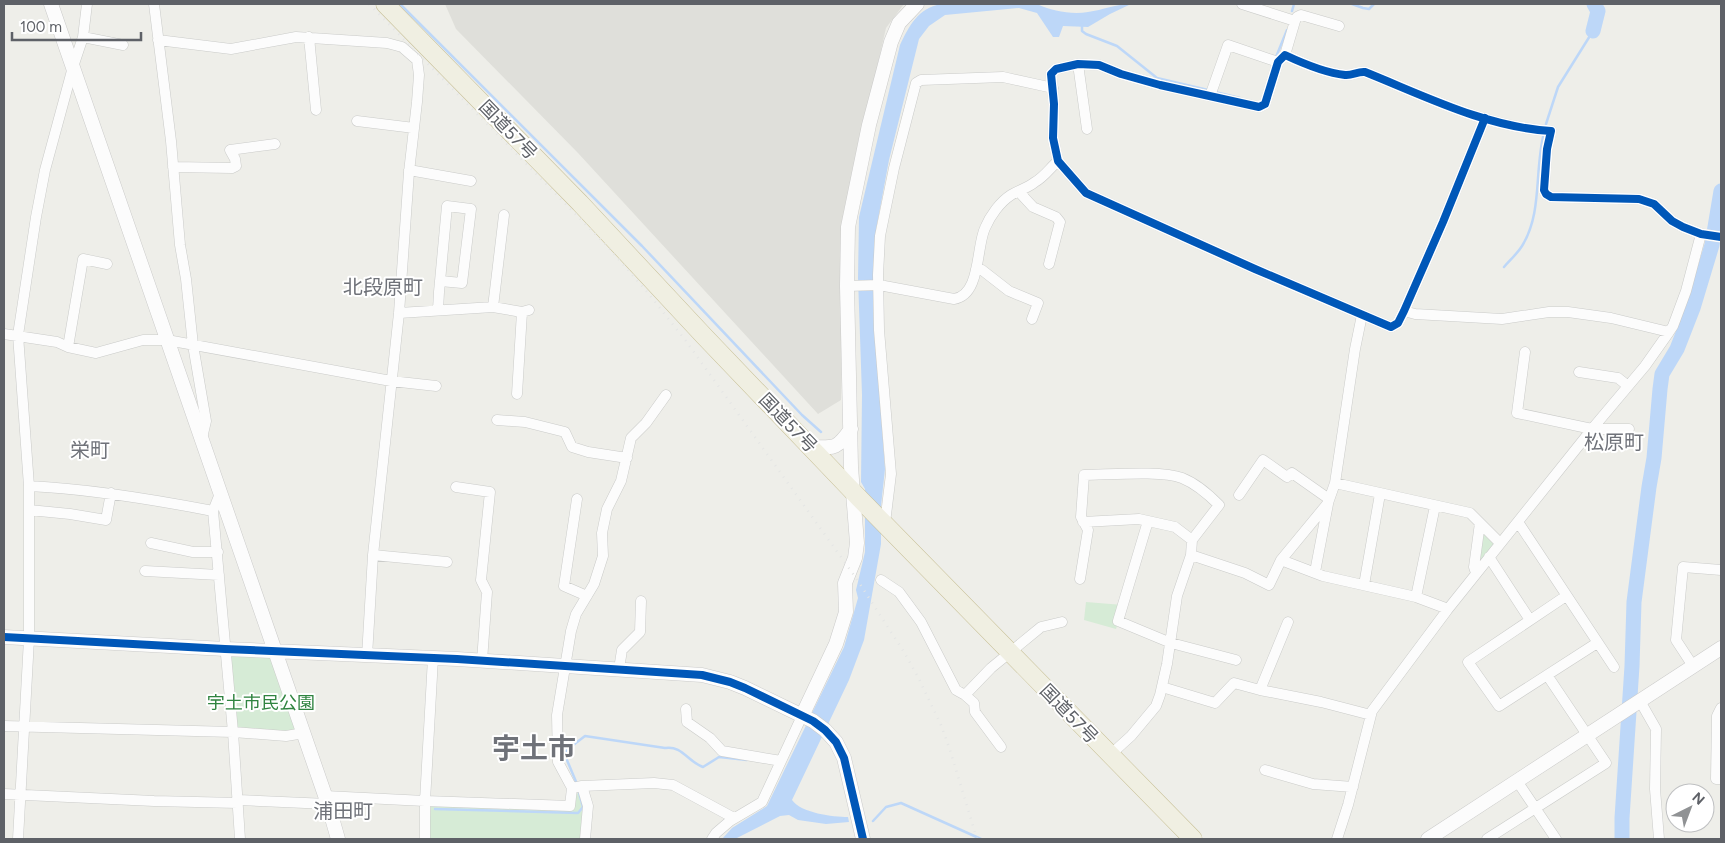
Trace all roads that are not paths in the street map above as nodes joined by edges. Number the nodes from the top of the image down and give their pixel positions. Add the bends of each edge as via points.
1 (51, 4) edge
2 (87, 4) edge
3 (154, 4) edge
4 (385, 4) edge
5 (917, 4) edge
6 (1242, 4) edge
7 (1295, 22) junction
8 (1339, 26) dead end
9 (83, 37) junction
10 (309, 37) junction
11 (158, 40) junction
12 (123, 45) dead end
13 (1281, 59) junction
14 (1078, 64) junction
15 (73, 67) junction
16 (1053, 88) junction
17 (1210, 96) junction
18 (316, 110) dead end
19 (1485, 118) junction
20 (357, 121) dead end
21 (414, 128) junction
22 (1086, 129) dead end
23 (275, 144) dead end
24 (1058, 161) junction
25 (173, 167) junction
26 (409, 170) junction
27 (471, 181) dead end
28 (1019, 192) junction
29 (504, 215) dead end
30 (1703, 235) junction
31 (1721, 237) edge
32 (107, 264) dead end
33 (1049, 264) dead end
34 (976, 268) junction
35 (440, 281) junction
36 (878, 285) junction
37 (851, 286) junction
38 (494, 307) junction
39 (438, 310) junction
40 (1404, 311) junction
41 (399, 314) junction
42 (1362, 315) junction
43 (1032, 319) dead end
44 (1669, 332) junction
45 (4, 334) edge
46 (18, 335) junction
47 (167, 340) junction
48 (194, 345) junction
49 (68, 348) junction
50 (1525, 352) dead end
51 (1580, 372) dead end
52 (391, 381) junction
53 (436, 386) dead end
54 (1628, 386) junction
55 (517, 394) dead end
56 (666, 395) dead end
57 (497, 420) dead end
58 (851, 429) junction
59 (1592, 429) junction
60 (1629, 429) dead end
61 (202, 438) junction
62 (811, 447) junction
63 (627, 458) junction
64 (1335, 483) junction
65 (29, 486) junction
66 (456, 487) dead end
67 (221, 491) junction
68 (111, 493) junction
69 (1380, 494) junction
70 (857, 495) junction
71 (1239, 495) dead end
72 (577, 499) dead end
73 (1328, 501) junction
74 (1435, 506) junction
75 (29, 510) junction
76 (213, 511) junction
77 (1148, 521) junction
78 (885, 522) junction
79 (1084, 522) junction
80 (1518, 522) junction
81 (1480, 523) junction
82 (1192, 540) junction
83 (151, 543) dead end
84 (1500, 543) junction
85 (218, 552) junction
86 (373, 555) junction
87 (1191, 555) junction
88 (1489, 557) junction
89 (1281, 560) junction
90 (447, 562) dead end
91 (1721, 570) edge
92 (145, 571) dead end
93 (1315, 572) junction
94 (1476, 573) junction
95 (219, 575) junction
96 (1080, 579) dead end
97 (881, 580) dead end
98 (1364, 585) junction
99 (586, 596) junction
100 (1566, 596) junction
101 (1416, 597) junction
102 (641, 601) dead end
103 (1448, 609) junction
104 (1530, 620) junction
105 (1062, 622) dead end
106 (1288, 622) dead end
107 (4, 637) edge
108 (29, 639) junction
109 (1171, 643) junction
110 (1597, 643) junction
111 (1721, 648) edge
112 (225, 649) junction
113 (275, 651) junction
114 (1010, 652) junction
115 (367, 656) junction
116 (432, 658) junction
117 (1236, 660) dead end
118 (482, 661) junction
119 (565, 666) junction
120 (1693, 666) junction
121 (1614, 667) dead end
122 (619, 669) junction
123 (1547, 675) junction
124 (1162, 688) junction
125 (1260, 690) junction
126 (965, 695) junction
127 (1640, 701) junction
128 (1721, 708) edge
129 (686, 709) dead end
130 (1371, 715) junction
131 (807, 718) junction
132 (4, 726) edge
133 (25, 726) junction
134 (233, 732) junction
135 (304, 733) junction
136 (1588, 736) junction
137 (1000, 747) dead end
138 (1110, 756) junction
139 (781, 761) junction
140 (1265, 770) dead end
141 (1721, 779) edge
142 (1517, 781) junction
143 (577, 787) junction
144 (1353, 787) junction
145 (4, 794) edge
146 (21, 794) junction
147 (327, 800) junction
148 (238, 801) junction
149 (425, 801) junction
150 (1535, 808) junction
151 (734, 818) junction
152 (18, 839) edge
153 (240, 839) edge
154 (338, 839) edge
155 (425, 839) edge
156 (585, 839) edge
157 (712, 839) edge
158 (863, 839) edge
159 (1193, 839) edge
160 (1337, 839) edge
161 (1428, 839) edge
162 (1487, 839) edge
163 (1556, 839) edge
164 (1659, 839) edge

1 - 15 street
2 - 9 street
3 - 11 street
4 - 62 highway, 国道57号 via 580,203
5 - 37 street via 899,23 891,42 869,125 848,227
6 - 7 street
7 - 8 street via 1301,15
7 - 13 street
9 - 12 street
9 - 15 street
10 - 11 street via 231,49
10 - 18 street
10 - 21 street via 387,43 402,47 417,60
11 - 25 street
13 - 17 street via 1262,106
13 - 17 street via 1228,45
13 - 19 street via 1345,75 1365,72
14 - 16 street via 1053,71
14 - 17 street via 1099,65
14 - 22 street
15 - 46 street via 45,170
15 - 47 street
16 - 24 street via 1053,138
16 - 36 street via 1003,77 921,80 916,83 880,236
19 - 30 street via 1529,130 1551,131 1544,190 1551,197 1650,202 1672,221
19 - 40 street
20 - 21 street
21 - 26 street
23 - 25 street via 230,150 236,166 232,168
24 - 28 street via 1040,179
24 - 42 street via 1086,193
25 - 48 street
26 - 27 street
26 - 41 street
28 - 33 street via 1033,207 1060,222
28 - 34 street via 1007,198 990,217 982,236
29 - 38 street
30 - 31 street
30 - 44 street
32 - 49 street via 83,259
34 - 36 street via 969,290 958,298
34 - 43 street via 1009,291 1038,303
35 - 35 street via 447,206 471,209 462,283
35 - 39 street
36 - 37 street
36 - 78 street via 881,368 891,474
37 - 58 street
38 - 39 street
38 - 55 street via 526,311
39 - 41 street
40 - 42 street via 1398,323 1391,327
40 - 44 street via 1502,319 1568,312 1612,318
41 - 52 street
42 - 64 street
44 - 54 street
45 - 46 street
46 - 49 street via 58,342
46 - 65 street
47 - 48 street
47 - 49 street via 142,340 96,354
47 - 61 street
48 - 52 street
48 - 61 street via 206,421
50 - 59 street via 1517,412
51 - 54 street via 1618,378
52 - 53 street
52 - 86 street
54 - 59 street
56 - 63 street via 631,438
57 - 63 street via 525,422 564,432 572,447
58 - 62 street via 841,443 831,448
58 - 70 street via 851,467
59 - 60 street
59 - 80 street
61 - 67 street
62 - 70 highway, 国道57号
63 - 99 street via 621,481 607,509 602,533 604,556
64 - 69 street
64 - 73 street
65 - 68 street
65 - 75 street
66 - 118 street via 490,492 481,580 487,592
67 - 76 street
67 - 113 street
68 - 75 street via 106,520
68 - 76 street
69 - 74 street
69 - 98 street
70 - 78 highway, 国道57号
70 - 131 street via 857,543 845,583 846,612
71 - 73 street via 1263,460 1286,477 1292,472
72 - 99 street via 564,586
73 - 89 street
73 - 93 street
74 - 81 street via 1470,513
74 - 101 street
75 - 108 street
76 - 85 street
77 - 79 street
77 - 82 street via 1175,527
77 - 109 street via 1118,621
78 - 114 highway, 国道57号
79 - 82 street via 1084,475 1162,474 1181,477 1205,490 1220,505
79 - 96 street via 1088,530
80 - 84 street
80 - 100 street
81 - 84 street
81 - 94 street
82 - 87 street
83 - 85 street via 193,552
84 - 88 street
85 - 95 street
86 - 90 street
86 - 115 street
87 - 89 street via 1246,572 1270,585
87 - 109 street via 1177,596
88 - 94 street
88 - 104 street
89 - 93 street
91 - 120 street via 1683,567 1676,640
92 - 95 street
93 - 98 street
94 - 103 street
95 - 112 street
97 - 126 street via 899,592 921,622 956,690
98 - 101 street
99 - 119 street via 576,614
100 - 104 street
100 - 110 street
101 - 103 street
102 - 122 street via 640,632 622,650
103 - 130 street
104 - 123 street via 1468,662 1499,706
105 - 114 street via 1041,627
106 - 125 street
107 - 108 street
108 - 112 street
108 - 133 street
109 - 117 street
109 - 124 street
110 - 121 street
110 - 123 street
111 - 120 street
112 - 113 street
112 - 134 street
113 - 115 street
113 - 135 street
114 - 126 street
114 - 138 highway, 国道57号
115 - 116 street
116 - 118 street
116 - 149 street
118 - 119 street
119 - 122 street
119 - 143 street via 557,715 558,762
120 - 127 street
122 - 131 street via 688,673 721,679
123 - 136 street
124 - 125 street via 1215,704 1234,683
124 - 138 street via 1156,706
125 - 130 street
126 - 137 street via 974,703 975,712
127 - 136 street
127 - 164 street via 1656,729 1655,789
128 - 141 street via 1717,716 1716,779
129 - 139 street via 687,722 722,751
130 - 144 street
131 - 139 street
131 - 158 street via 825,730 844,758
132 - 133 street
133 - 134 street
133 - 146 street
134 - 135 street via 286,736
134 - 148 street
135 - 147 street
136 - 142 street
136 - 150 street via 1606,763
138 - 159 highway, 国道57号
139 - 151 street via 762,802
140 - 144 street via 1313,784
142 - 150 street
142 - 161 street
143 - 149 street via 570,806
143 - 151 street via 673,784
143 - 156 street via 588,806
144 - 160 street
145 - 146 street
146 - 148 street via 154,801
146 - 152 street
147 - 148 street
147 - 149 street
147 - 154 street
148 - 153 street
149 - 155 street
150 - 162 street
150 - 163 street
151 - 157 street

